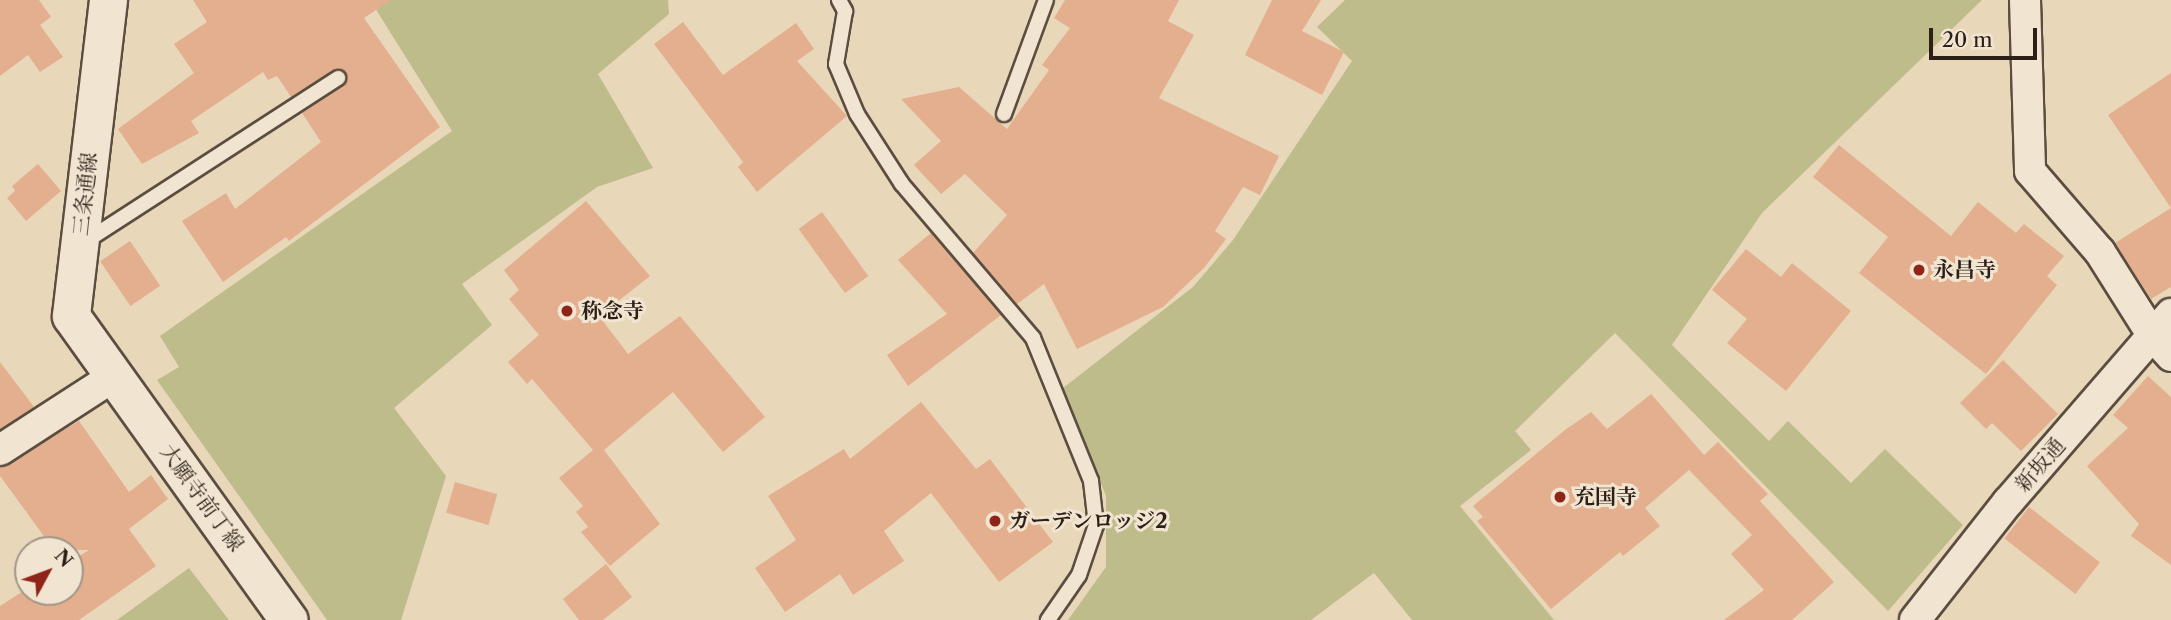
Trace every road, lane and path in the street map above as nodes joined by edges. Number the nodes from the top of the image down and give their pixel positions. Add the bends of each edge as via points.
1 (108, 0) edge
2 (839, 0) edge
3 (1046, 0) edge
4 (2025, 0) edge
5 (338, 78) dead end
6 (1004, 114) dead end
7 (79, 246) junction
8 (2165, 335) edge
9 (113, 377) junction
10 (0, 450) edge
11 (289, 620) edge
12 (1048, 620) edge
13 (1914, 620) edge

1 - 7 street, 三条通線
2 - 12 lane via 845,11 836,64 857,114 902,184 1033,338 1091,481 1097,525 1079,575
3 - 6 lane
4 - 8 street via 2030,171
5 - 7 lane
7 - 9 street, 三条通線 via 71,316
8 - 13 street, 新坂通 via 2008,502
9 - 10 street
9 - 11 street, 大願寺前丁線

